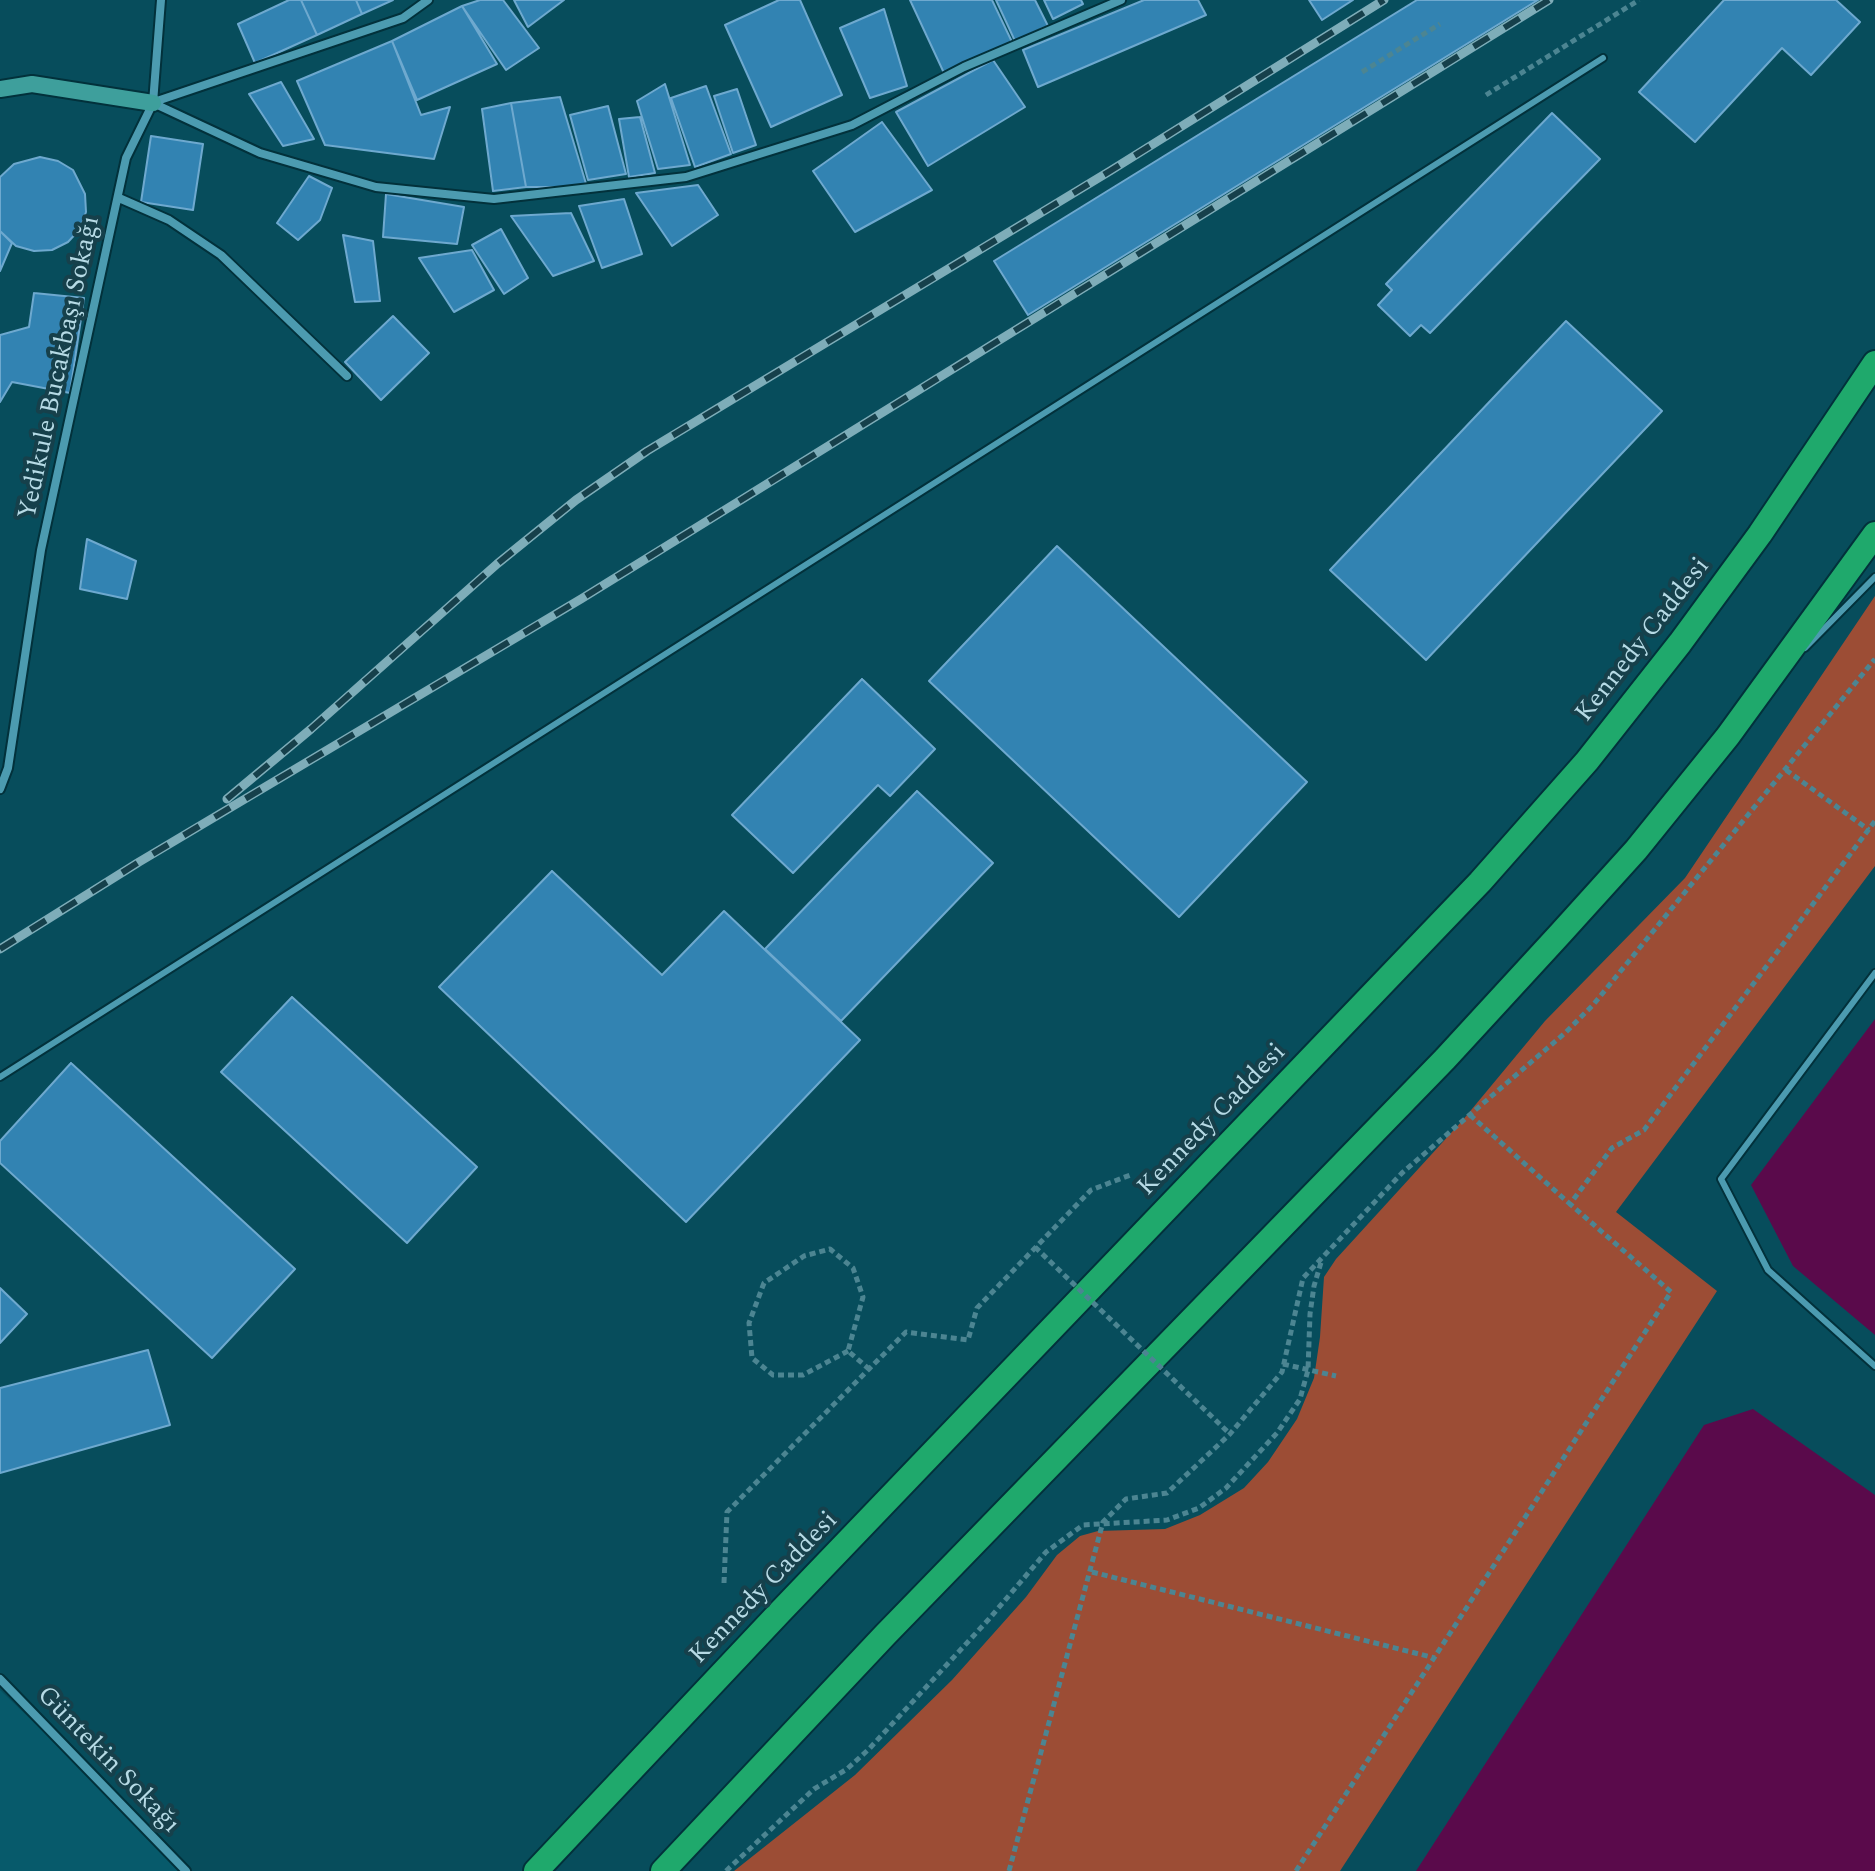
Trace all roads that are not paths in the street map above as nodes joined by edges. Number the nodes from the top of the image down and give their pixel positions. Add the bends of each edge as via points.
1 (161, 0) edge
2 (428, 0) edge
3 (1121, 0) edge
4 (1603, 58) dead end
5 (0, 89) edge
6 (153, 103) junction
7 (119, 198) junction
8 (1875, 363) edge
9 (347, 376) dead end
10 (1875, 534) edge
11 (1875, 577) edge
12 (1753, 703) junction
13 (0, 789) edge
14 (1875, 973) edge
15 (0, 1077) edge
16 (1875, 1366) edge
17 (0, 1679) edge
18 (186, 1871) edge
19 (536, 1871) edge
20 (663, 1871) edge

1 - 6 street
2 - 6 street via 403,18
3 - 6 street via 964,67 837,130 686,177 494,199 376,187 260,153
4 - 15 lane
5 - 6 street via 32,84
6 - 7 street, Yedikule Bucakbaşı Sokağı via 126,158
7 - 9 street via 169,220 221,255
7 - 13 street, Yedikule Bucakbaşı Sokağı via 41,550 8,768
8 - 19 highway, Kennedy Caddesi via 1680,643 1587,761 1490,871
10 - 12 highway
11 - 12 lane
12 - 20 highway via 1636,850 1445,1059
14 - 16 lane via 1721,1179 1768,1270
17 - 18 street, Güntekin Sokağı

